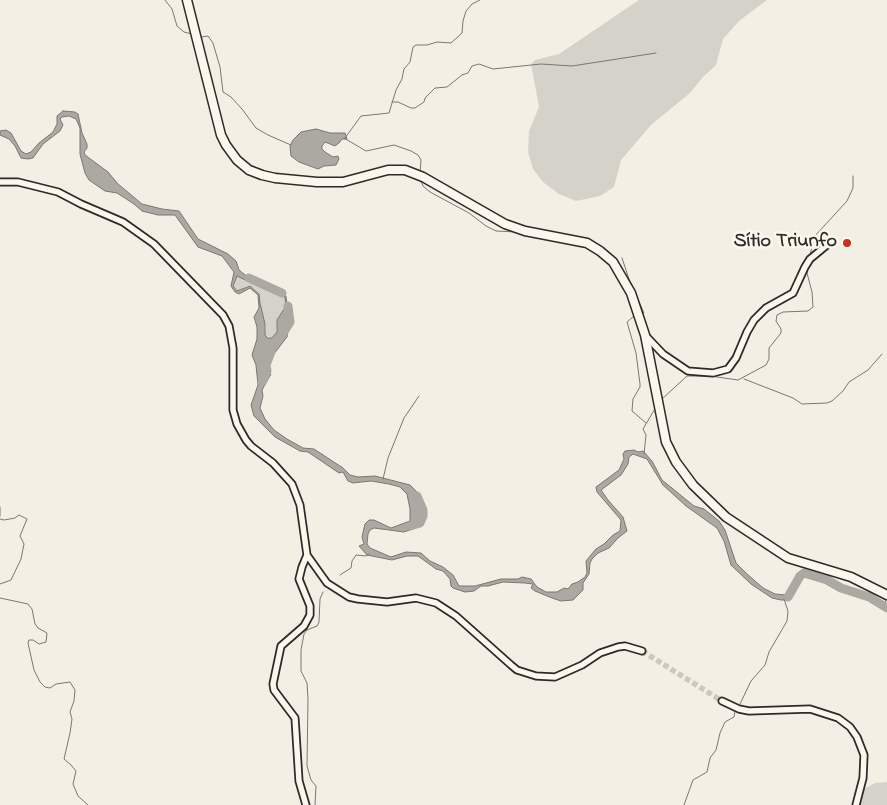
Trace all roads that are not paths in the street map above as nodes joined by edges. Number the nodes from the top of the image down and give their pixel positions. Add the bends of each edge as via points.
1 (187, 0) edge
2 (0, 182) edge
3 (827, 245) dead end
4 (645, 335) junction
5 (307, 555) junction
6 (887, 595) edge
7 (642, 651) tunnel mouth
8 (722, 702) tunnel mouth
9 (306, 805) edge
10 (856, 805) edge

1 - 4 main road via 220,135 231,154 243,165 256,173 275,178 317,182 342,182 388,170 404,170 423,177 505,224 586,243 607,256 618,269 632,293
2 - 5 street via 18,182 58,192 123,222 154,244 223,315 229,326 233,348 233,410 237,424 251,446 292,484 300,506
3 - 4 street via 810,259 793,294 766,308 754,320 728,369 713,373 688,371 663,354
4 - 6 main road via 666,442 693,485 726,518 788,558 851,576
5 - 7 street via 327,583 349,596 387,602 416,598 444,607 517,670 536,676 555,677 582,665 600,652 618,647
5 - 9 street via 299,580 310,606 310,616 304,626 281,646 273,684 295,718 299,781
8 - 10 street via 749,711 810,709 838,718 850,727 864,754 863,778

